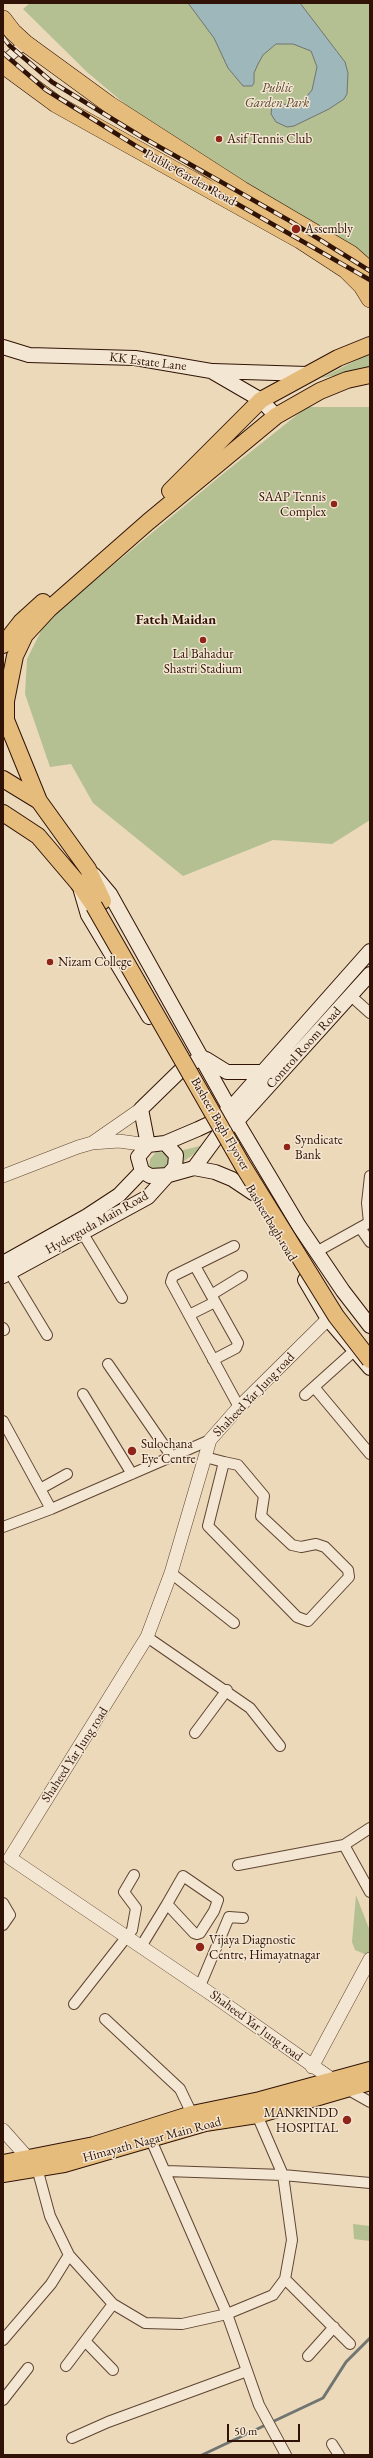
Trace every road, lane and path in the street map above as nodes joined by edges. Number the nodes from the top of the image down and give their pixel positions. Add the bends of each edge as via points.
1 (3, 19) edge
2 (25, 43) junction
3 (3, 64) edge
4 (370, 271) edge
5 (370, 299) edge
6 (370, 345) edge
7 (3, 347) edge
8 (211, 371) junction
9 (307, 374) junction
10 (370, 375) edge
11 (262, 400) junction
12 (276, 416) junction
13 (3, 645) edge
14 (5, 698) edge
15 (4, 723) edge
16 (3, 779) edge
17 (39, 801) junction
18 (3, 813) edge
19 (88, 869) junction
20 (78, 883) junction
21 (99, 904) junction
22 (370, 951) edge
23 (370, 974) edge
24 (351, 996) junction
25 (370, 1012) edge
26 (202, 1057) junction
27 (181, 1070) junction
28 (264, 1072) junction
29 (140, 1108) junction
30 (234, 1115) junction
31 (216, 1128) junction
32 (92, 1143) junction
33 (165, 1143) junction
34 (148, 1144) junction
35 (194, 1168) junction
36 (142, 1171) junction
37 (169, 1175) junction
38 (3, 1176) edge
39 (370, 1176) edge
40 (253, 1193) junction
41 (367, 1225) edge
42 (82, 1232) junction
43 (370, 1242) edge
44 (234, 1246) dead end
45 (316, 1252) junction
46 (195, 1266) junction
47 (5, 1270) edge
48 (242, 1276) dead end
49 (122, 1298) dead end
50 (213, 1298) junction
51 (189, 1316) junction
52 (328, 1319) junction
53 (370, 1326) edge
54 (47, 1335) dead end
55 (370, 1345) edge
56 (354, 1351) junction
57 (213, 1360) junction
58 (370, 1360) edge
59 (108, 1364) dead end
60 (370, 1368) edge
61 (314, 1387) junction
62 (83, 1394) dead end
63 (305, 1395) dead end
64 (238, 1407) junction
65 (3, 1421) edge
66 (210, 1440) junction
67 (370, 1454) edge
68 (172, 1457) junction
69 (205, 1457) junction
70 (224, 1462) junction
71 (67, 1474) dead end
72 (132, 1474) junction
73 (40, 1489) junction
74 (52, 1509) junction
75 (3, 1527) edge
76 (171, 1573) junction
77 (234, 1623) dead end
78 (147, 1637) junction
79 (227, 1690) junction
80 (195, 1733) dead end
81 (280, 1746) dead end
82 (370, 1828) edge
83 (344, 1846) junction
84 (7, 1860) edge
85 (238, 1865) dead end
86 (134, 1875) dead end
87 (370, 1892) edge
88 (3, 1903) edge
89 (167, 1904) junction
90 (243, 1918) dead end
91 (3, 1925) edge
92 (127, 1937) junction
93 (141, 1947) junction
94 (370, 1959) edge
95 (200, 1986) junction
96 (74, 2004) dead end
97 (105, 2019) dead end
98 (312, 2067) junction
99 (370, 2070) edge
100 (333, 2080) junction
101 (370, 2082) edge
102 (348, 2089) junction
103 (370, 2102) edge
104 (192, 2114) junction
105 (257, 2115) junction
106 (3, 2130) edge
107 (151, 2140) junction
108 (3, 2163) edge
109 (32, 2163) junction
110 (166, 2171) junction
111 (3, 2174) edge
112 (283, 2175) junction
113 (370, 2183) edge
114 (69, 2255) junction
115 (285, 2279) junction
116 (113, 2304) junction
117 (227, 2314) junction
118 (334, 2327) junction
119 (3, 2340) edge
120 (85, 2341) junction
121 (350, 2344) dead end
122 (308, 2356) dead end
123 (66, 2366) dead end
124 (28, 2368) dead end
125 (113, 2370) dead end
126 (247, 2371) junction
127 (3, 2400) edge
128 (72, 2438) dead end
129 (332, 2444) dead end
130 (286, 2455) edge
131 (339, 2455) edge

1 - 2 highway via 12,32
2 - 3 street
2 - 4 highway via 110,105 242,190 351,254
3 - 5 highway, Public Garden Road via 56,104 300,240 346,270 362,286
6 - 9 main road
7 - 8 main road, KK Estate Lane via 29,355 135,358
8 - 9 main road
8 - 11 main road, KK Estate Lane
9 - 11 main road
10 - 12 main road via 320,391
11 - 12 main road, KK Estate Lane
11 - 13 main road via 177,485 21,622
12 - 14 main road via 148,522 35,624 25,635 16,656
14 - 15 main road
15 - 17 main road
16 - 17 main road
17 - 19 main road, Basheer Bagh Flyover
18 - 20 main road, Basheer Bagh Flyover via 38,836
19 - 21 main road, Basheer Bagh Flyover
19 - 26 main road, Basheerbagh road via 110,894
20 - 21 main road, Basheer Bagh Flyover
20 - 27 main road, Basheerbagh road via 88,915
21 - 55 main road, Basheer Bagh Flyover via 315,1266 340,1306
21 - 58 main road, Basheer Bagh Flyover, bridge via 243,1166 336,1316
22 - 28 main road, Control Room Road
23 - 24 main road, Control Room Road
24 - 25 street
24 - 30 main road, Control Room Road
26 - 27 main road
26 - 28 main road via 227,1072
26 - 30 main road, Basheerbagh road
27 - 29 main road
27 - 31 main road, Basheerbagh road
28 - 30 main road, Control Room Road
29 - 32 street
29 - 34 main road
30 - 31 main road
30 - 45 main road, Basheerbagh road
31 - 33 main road
31 - 35 main road
31 - 40 main road, Basheerbagh road
32 - 34 street via 119,1141
32 - 38 street
33 - 34 main road
33 - 37 main road via 176,1155 175,1167
34 - 36 main road via 138,1157
35 - 37 main road
35 - 40 main road via 232,1179
36 - 37 main road via 154,1178
36 - 47 main road, Hyderguda Main Road via 119,1194
37 - 42 main road, Hyderguda Main Road via 148,1197
39 - 41 street
40 - 52 main road, Basheerbagh road
41 - 43 street
41 - 45 street
42 - 47 main road, Hyderguda Main Road
42 - 49 street
44 - 46 street
45 - 53 main road, Basheerbagh road
46 - 50 street
46 - 51 street via 172,1278
47 - 54 street
48 - 50 street
50 - 51 street
50 - 57 street via 238,1343 236,1348
51 - 57 street
52 - 56 main road, Basheerbagh road
52 - 64 street, Shaheed Yar Jung road
56 - 60 main road, Basheerbagh road
56 - 61 street
57 - 64 street
59 - 68 street
61 - 63 street
61 - 67 street
62 - 72 street
64 - 66 street, Shaheed Yar Jung road
65 - 73 street
66 - 68 street
66 - 69 street, Shaheed Yar Jung road
68 - 72 street
69 - 70 street
69 - 76 street, Shaheed Yar Jung road
70 - 70 street via 238,1465 264,1496 261,1516 292,1545 300,1547 316,1544 324,1547 348,1570 349,1577 308,1621 297,1617 208,1526
71 - 73 street
72 - 74 street
73 - 74 street
74 - 75 street
76 - 77 street
76 - 78 street, Shaheed Yar Jung road
78 - 79 street
78 - 84 street, Shaheed Yar Jung road
79 - 80 street
79 - 81 street via 250,1708
82 - 83 street
83 - 85 street
83 - 87 street
84 - 92 street, Shaheed Yar Jung road
86 - 92 street via 124,1892 136,1908 132,1930
88 - 91 street via 10,1915
89 - 89 street via 183,1876 218,1900 214,1911 197,1934
89 - 93 street
90 - 95 street via 229,1917
92 - 93 street, Shaheed Yar Jung road
92 - 96 street
93 - 95 street, Shaheed Yar Jung road
94 - 98 street
95 - 98 street, Shaheed Yar Jung road
97 - 104 street via 180,2089
98 - 100 street, Shaheed Yar Jung road
99 - 100 main road
100 - 102 main road
100 - 104 main road via 260,2100
101 - 102 main road, Himayath Nagar Main Road
102 - 103 street
102 - 105 main road, Himayath Nagar Main Road
104 - 109 main road
105 - 107 main road, Himayath Nagar Main Road via 205,2123
105 - 112 street
106 - 109 street
107 - 109 main road, Himayath Nagar Main Road via 64,2164
107 - 110 street
108 - 109 main road
109 - 111 main road, Himayath Nagar Main Road
109 - 114 street via 50,2216
110 - 112 street
110 - 117 street
112 - 113 street
112 - 115 street via 292,2240
114 - 116 street
114 - 119 street via 51,2284
115 - 117 street via 273,2295
115 - 118 street
116 - 117 street via 145,2323 182,2324
116 - 120 street
117 - 126 street
118 - 121 street
118 - 122 street
120 - 123 street
120 - 125 street
124 - 127 street
126 - 128 street via 108,2422
126 - 130 street via 259,2405
129 - 131 street

